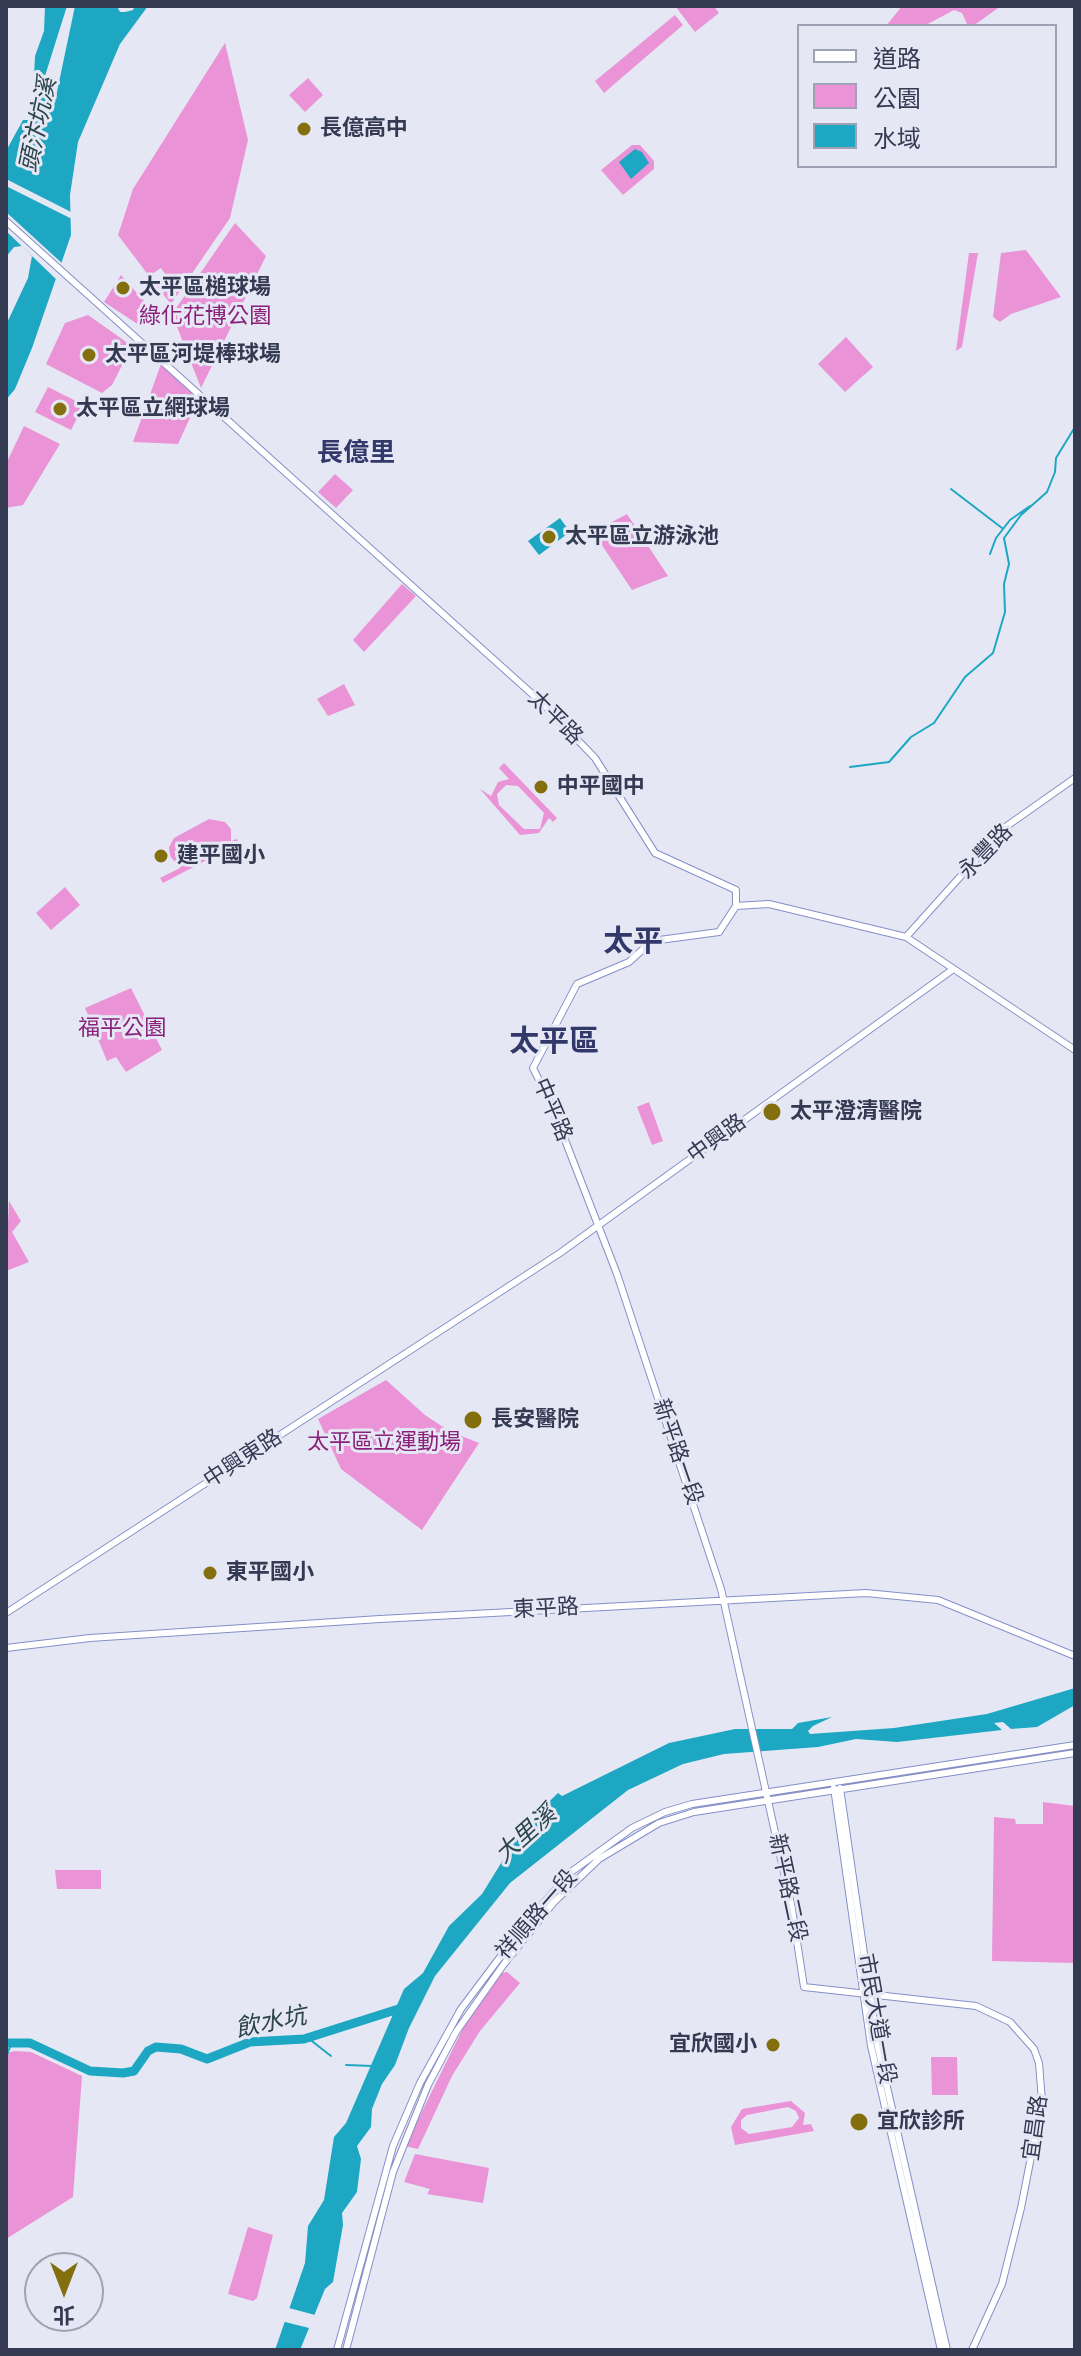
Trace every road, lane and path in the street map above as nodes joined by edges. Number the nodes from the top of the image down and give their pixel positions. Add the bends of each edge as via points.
1 (6, 221) edge
2 (1075, 778) edge
3 (736, 906) junction
4 (906, 937) junction
5 (952, 970) junction
6 (1075, 1050) edge
7 (585, 1193) joint
8 (598, 1225) junction
9 (560, 1253) joint
10 (724, 1599) junction
11 (6, 1613) edge
12 (6, 1648) edge
13 (1075, 1656) edge
14 (750, 1717) joint
15 (1075, 1745) edge
16 (1075, 1753) edge
17 (836, 1780) junction
18 (837, 1789) junction
19 (767, 1795) junction
20 (804, 1987) joint
21 (867, 1994) junction
22 (337, 2350) edge
23 (346, 2350) edge
24 (941, 2350) edge
25 (947, 2350) edge
26 (972, 2350) edge

1 - 3 street, 太平路 via 550,711 595,758 655,853 736,890
2 - 4 street, 永豐路 via 1004,828
3 - 4 street via 769,904
3 - 7 street, 中平路 via 719,932 652,941 629,962 577,984 533,1068
4 - 5 street
5 - 6 street
5 - 8 street, 中興路
7 - 8 street, 新平路一段
8 - 9 street, 中興路
8 - 10 street, 新平路一段
9 - 11 street, 中興東路
10 - 12 street, 東平路 via 219,1629
10 - 13 street, 東平路 via 866,1593 926,1597
10 - 14 street, 新平路一段
14 - 19 street, 新平路二段
15 - 17 street, 祥順路一段
16 - 18 street, 祥順路一段
17 - 18 street, 市民大道一段
17 - 19 street, 祥順路一段
18 - 19 street, 祥順路一段
18 - 21 street, 市民大道一段
19 - 20 street, 新平路二段
19 - 22 street, 祥順路一段 via 673,1809 620,1835 571,1872 497,1960 442,2041 400,2129
19 - 23 street, 祥順路一段 via 677,1816 624,1842 569,1885 504,1964 456,2032 409,2128
20 - 21 street, 宜昌路
21 - 24 street, 市民大道一段 via 871,2046
21 - 25 street, 市民大道一段
21 - 26 street, 宜昌路 via 976,2006 1010,2022 1039,2063 1041,2104 1021,2208 1002,2284

